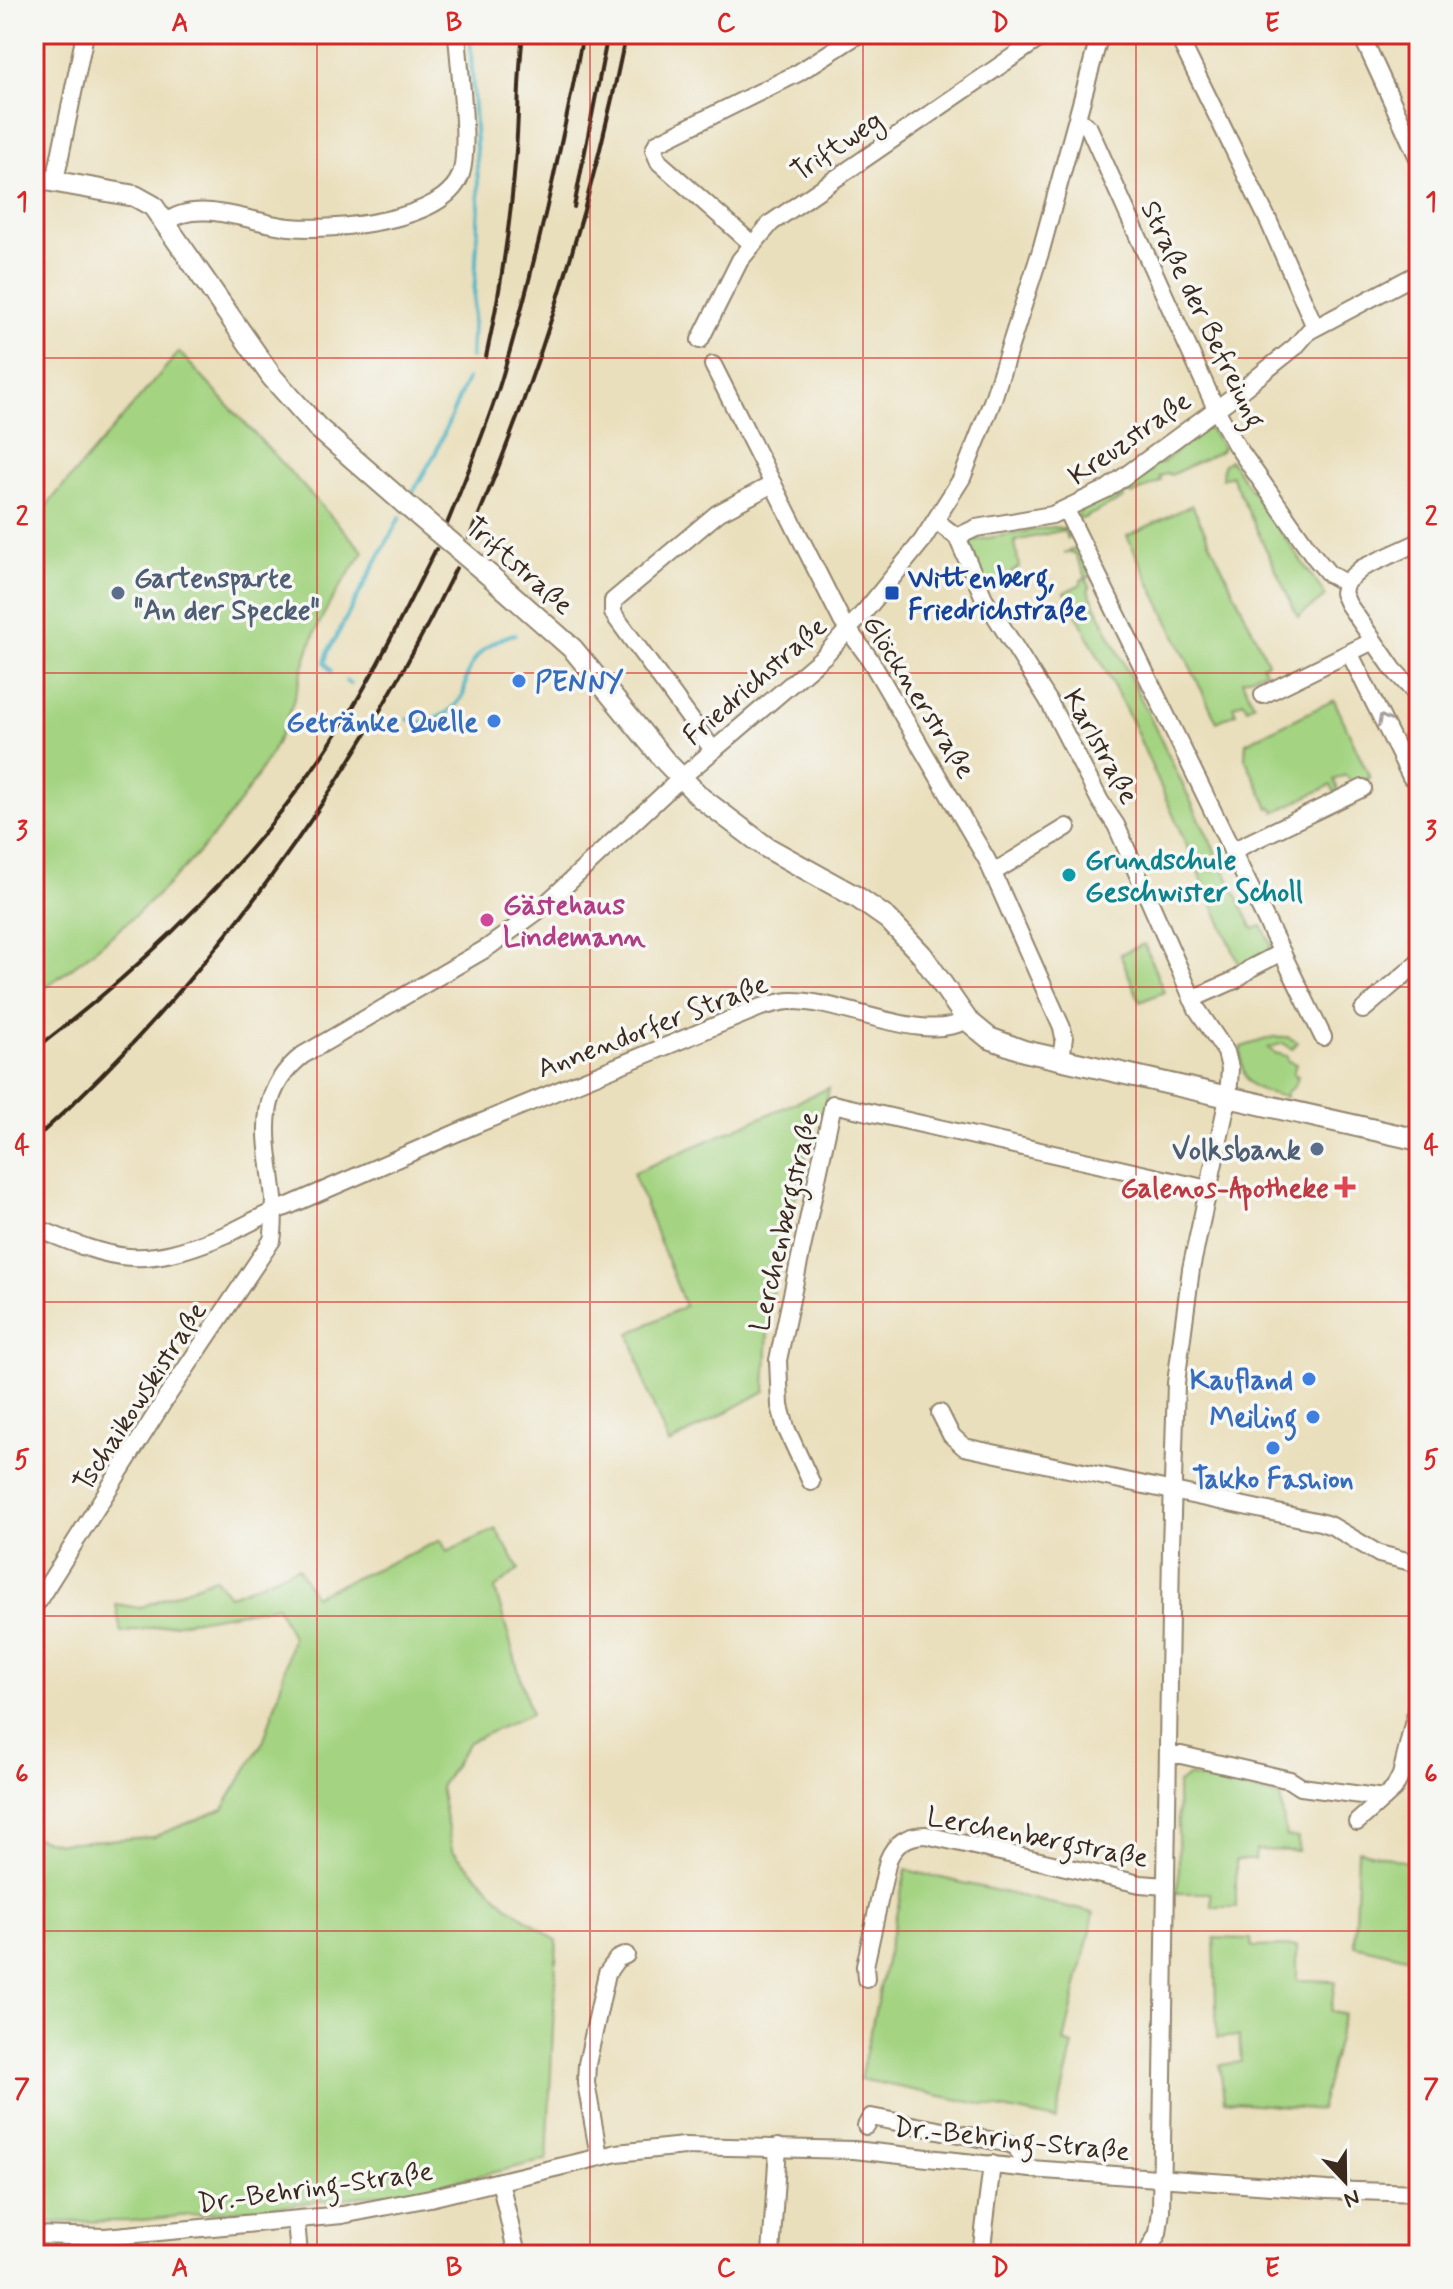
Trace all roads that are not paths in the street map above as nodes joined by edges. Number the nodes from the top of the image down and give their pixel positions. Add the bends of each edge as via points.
1 (85, 34) edge
2 (457, 34) edge
3 (859, 34) edge
4 (1046, 34) edge
5 (1100, 34) edge
6 (1177, 34) edge
7 (1361, 34) edge
8 (1078, 119) junction
9 (1419, 160) edge
10 (34, 178) edge
11 (55, 181) junction
12 (167, 222) junction
13 (752, 244) junction
14 (1419, 273) edge
15 (1315, 327) junction
16 (700, 340) dead end
17 (713, 365) dead end
18 (1216, 409) junction
19 (773, 484) junction
20 (1066, 510) junction
21 (936, 521) junction
22 (957, 537) junction
23 (1419, 542) edge
24 (1345, 583) junction
25 (849, 630) junction
26 (1373, 641) junction
27 (1350, 654) junction
28 (1263, 695) dead end
29 (1419, 697) edge
30 (713, 750) junction
31 (681, 778) junction
32 (1419, 782) edge
33 (1352, 788) dead end
34 (1067, 827) dead end
35 (1232, 851) junction
36 (994, 872) junction
37 (1282, 952) junction
38 (1419, 962) edge
39 (1192, 999) junction
40 (1363, 1010) dead end
41 (967, 1020) junction
42 (1323, 1037) dead end
43 (1061, 1060) junction
44 (1228, 1098) junction
45 (1419, 1140) edge
46 (1208, 1189) junction
47 (272, 1210) junction
48 (34, 1227) edge
49 (940, 1413) dead end
50 (811, 1482) dead end
51 (1173, 1491) junction
52 (1419, 1564) edge
53 (34, 1607) edge
54 (1419, 1699) edge
55 (1168, 1755) junction
56 (1384, 1798) junction
57 (1357, 1822) dead end
58 (1166, 1886) junction
59 (626, 1955) dead end
60 (866, 1979) dead end
61 (866, 2126) dead end
62 (778, 2147) junction
63 (1019, 2153) dead end
64 (599, 2156) junction
65 (992, 2164) junction
66 (1162, 2179) junction
67 (500, 2181) junction
68 (1419, 2193) edge
69 (296, 2220) junction
70 (34, 2235) edge
71 (299, 2255) edge
72 (517, 2255) edge
73 (771, 2255) edge
74 (981, 2255) edge
75 (1146, 2255) edge

1 - 11 street
2 - 12 street via 464,157 458,182 446,196 412,213 330,227 271,225 196,211
3 - 13 street via 798,73 657,143 659,162
4 - 13 street, Triftweg via 800,201
5 - 8 street, Friedrichstraße
6 - 15 street
7 - 9 street
8 - 18 street, Straße der Befreiung via 1089,128
8 - 21 street, Friedrichstraße via 992,402 969,463
10 - 11 main road, Triftstraße
11 - 12 main road, Triftstraße via 142,198
12 - 31 main road, Triftstraße, bridge via 281,388 327,437 573,649
13 - 16 street, Triftweg via 729,278
14 - 15 street, Kreuzstraße
15 - 18 street, Kreuzstraße
17 - 19 street, Glöcknerstraße
18 - 20 street, Kreuzstraße via 1122,480
18 - 24 street, Straße der Befreiung via 1313,555
19 - 25 street, Glöcknerstraße
19 - 30 street via 718,513 613,601 617,619
20 - 22 street, Kreuzstraße via 976,528
20 - 35 street, Kreuzstraße
21 - 22 street, Karlstraße
21 - 25 street, Friedrichstraße
22 - 39 street, Karlstraße via 984,598 1048,700 1116,825
23 - 24 street via 1362,568
24 - 26 street, Straße der Befreiung via 1345,598
25 - 30 street, Friedrichstraße
25 - 36 street, Glöcknerstraße
26 - 27 street
26 - 29 street, Straße der Befreiung
27 - 28 street
32 -> 27 street via 1411,777
30 - 31 street, Friedrichstraße
31 - 41 main road, Triftstraße via 766,847 888,919 922,955
31 - 47 street, Friedrichstraße via 555,897 505,936 294,1062 280,1079 267,1111
33 - 35 street
34 - 36 street
35 - 37 street, Kreuzstraße
36 - 43 street, Glöcknerstraße via 1062,1028
37 - 39 street
37 - 42 street, Kreuzstraße
38 - 40 street
39 - 44 street, Karlstraße via 1229,1060
41 - 43 main road via 999,1043
41 - 47 street, Annendorfer Straße via 931,1029 804,1002 761,1007
43 - 44 main road
44 - 45 main road
44 - 46 street, Lerchenbergstraße
46 - 50 street, Lerchenbergstraße via 833,1104 778,1360 780,1406
46 - 51 street, Lerchenbergstraße via 1181,1332
47 - 48 street, Annendorfer Straße via 224,1235 156,1258 114,1255
47 - 53 street, Tschaikowskistraße via 272,1240
49 - 51 street via 964,1447
51 - 52 street via 1332,1526 1373,1551
51 - 55 street, Lerchenbergstraße
54 - 56 street via 1401,1775
55 - 56 street via 1290,1780 1301,1787
55 - 58 street, Lerchenbergstraße
56 - 57 street
58 - 60 street, Lerchenbergstraße via 934,1836 911,1837 894,1848 888,1860
58 - 66 street, Lerchenbergstraße
59 - 64 street via 607,1973 587,2064
61 - 63 street via 871,2117 1010,2144
62 - 64 street, Dr.-Behring-Straße via 662,2147
62 - 65 street, Dr.-Behring-Straße via 893,2152
62 - 73 street
64 - 67 street, Dr.-Behring-Straße
65 - 66 street, Dr.-Behring-Straße
65 - 74 street
66 - 68 street, Dr.-Behring-Straße
66 - 75 street, Lerchenbergstraße via 1158,2233
67 - 69 street, Dr.-Behring-Straße via 400,2205
67 - 72 street
69 - 70 street, Dr.-Behring-Straße via 105,2237
69 - 71 street

